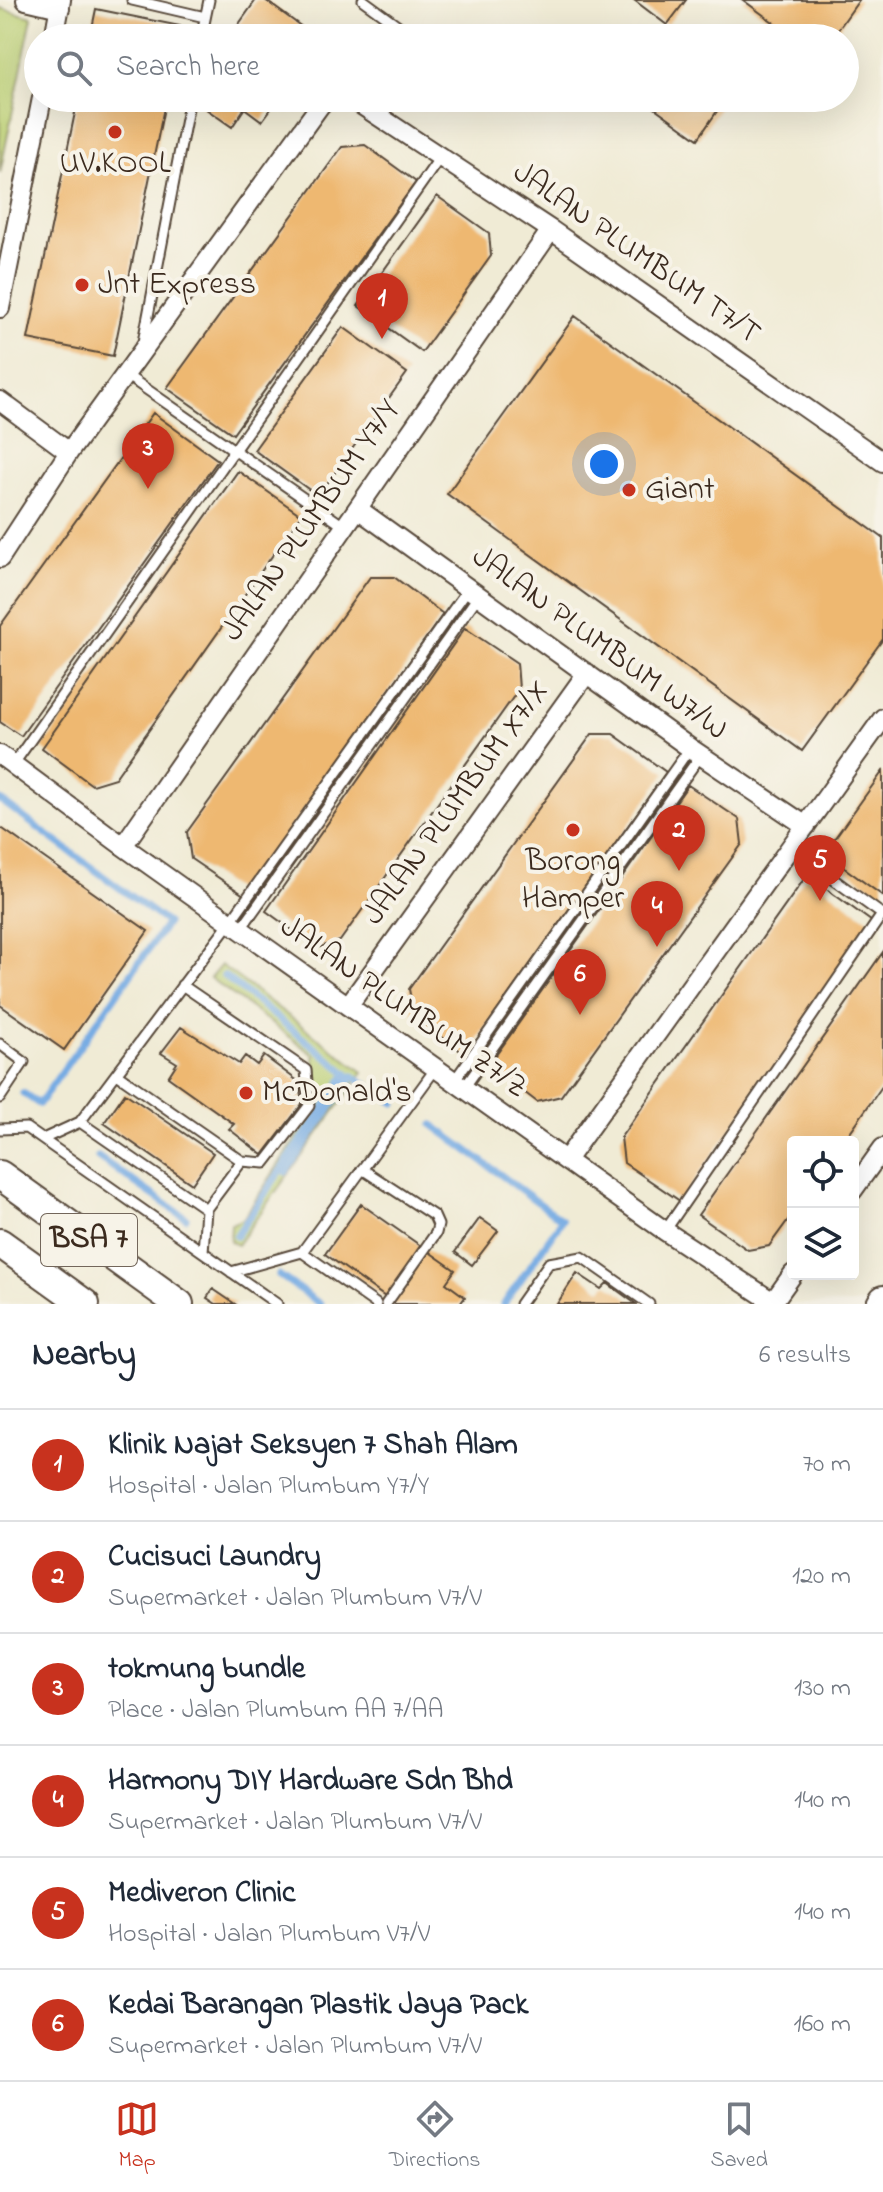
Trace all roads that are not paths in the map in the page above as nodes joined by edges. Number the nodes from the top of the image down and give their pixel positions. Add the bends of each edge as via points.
1 (26, 0) edge
2 (132, 0) edge
3 (209, 0) edge
4 (363, 0) edge
5 (60, 4) edge
6 (205, 17) junction
7 (56, 24) edge
8 (204, 24) edge
9 (396, 24) edge
10 (38, 112) edge
11 (187, 112) edge
12 (315, 112) edge
13 (373, 112) edge
14 (441, 155) junction
15 (9, 215) edge
16 (551, 230) junction
17 (0, 308) edge
18 (141, 355) junction
19 (126, 375) junction
20 (0, 401) edge
21 (235, 449) junction
22 (69, 452) junction
23 (883, 462) edge
24 (358, 509) junction
25 (345, 527) junction
26 (0, 558) edge
27 (474, 592) junction
28 (587, 673) junction
29 (883, 718) edge
30 (696, 751) junction
31 (6, 760) edge
32 (806, 826) junction
33 (123, 846) junction
34 (790, 848) junction
35 (883, 914) edge
36 (235, 926) junction
37 (182, 985) junction
38 (348, 1006) junction
39 (0, 1044) edge
40 (436, 1068) junction
41 (117, 1074) junction
42 (459, 1085) junction
43 (0, 1098) edge
44 (80, 1122) junction
45 (0, 1129) edge
46 (43, 1139) junction
47 (883, 1148) edge
48 (566, 1160) junction
49 (242, 1161) junction
50 (362, 1169) junction
51 (0, 1175) edge
52 (859, 1182) edge
53 (206, 1209) junction
54 (665, 1231) junction
55 (0, 1243) edge
56 (203, 1252) junction
57 (302, 1252) junction
58 (231, 1272) junction
59 (789, 1280) edge
60 (774, 1303) edge
61 (85, 1304) edge
62 (179, 1304) edge
63 (277, 1304) edge
64 (376, 1304) edge
65 (386, 1304) edge
66 (520, 1304) edge
67 (649, 1304) edge

1 - 5 street
2 - 6 lane
3 - 6 lane
4 - 9 lane
5 - 7 street
6 - 8 lane
10 - 15 street
11 - 18 lane
12 - 18 street
13 - 14 street, JALAN PLUMBUM T7/T
14 - 16 street, JALAN PLUMBUM T7/T
14 - 21 lane
15 - 17 street
16 - 23 street, JALAN PLUMBUM T7/T
16 - 24 street, JALAN PLUMBUM Y7/Y
18 - 19 street
19 - 21 lane
19 - 22 street
20 - 22 street
21 - 25 lane
21 - 31 lane
22 - 26 street
24 - 25 street, JALAN PLUMBUM Y7/Y
24 - 27 street, JALAN PLUMBUM W7/W
25 - 33 street, JALAN PLUMBUM Y7/Y
27 - 28 street, JALAN PLUMBUM W7/W
27 - 36 lane
28 - 30 street, JALAN PLUMBUM W7/W
28 - 38 street, JALAN PLUMBUM X7/X
29 - 32 street
30 - 32 street, JALAN PLUMBUM W7/W
30 - 42 lane
31 - 33 street, JALAN PLUMBUM Z7/Z
32 - 34 street
33 - 36 street, JALAN PLUMBUM Z7/Z
34 - 35 lane
34 - 48 street
35 - 54 lane
36 - 37 lane
36 - 38 street, JALAN PLUMBUM Z7/Z
37 - 41 lane
37 - 49 lane via 306,1070 309,1106 265,1163
38 - 40 street, JALAN PLUMBUM Z7/Z
39 - 43 lane via 24,1062
40 - 42 street, JALAN PLUMBUM Z7/Z
40 - 50 lane
41 - 44 lane
41 - 49 lane
42 - 48 street, JALAN PLUMBUM Z7/Z
44 - 46 lane
44 - 53 lane
45 - 46 lane via 26,1128
46 - 56 lane
47 - 52 street
48 - 54 street, JALAN PLUMBUM Z7/Z
49 - 53 lane
50 - 57 lane
50 - 65 lane via 434,1216 438,1225
51 - 62 main road, BSA 7
53 - 56 lane
54 - 60 street, JALAN PLUMBUM Z7/Z
55 - 61 main road, BSA 7
56 - 58 lane
57 - 58 lane
57 - 64 lane
58 - 63 lane
59 - 60 street
66 - 67 lane via 549,1263 582,1257

